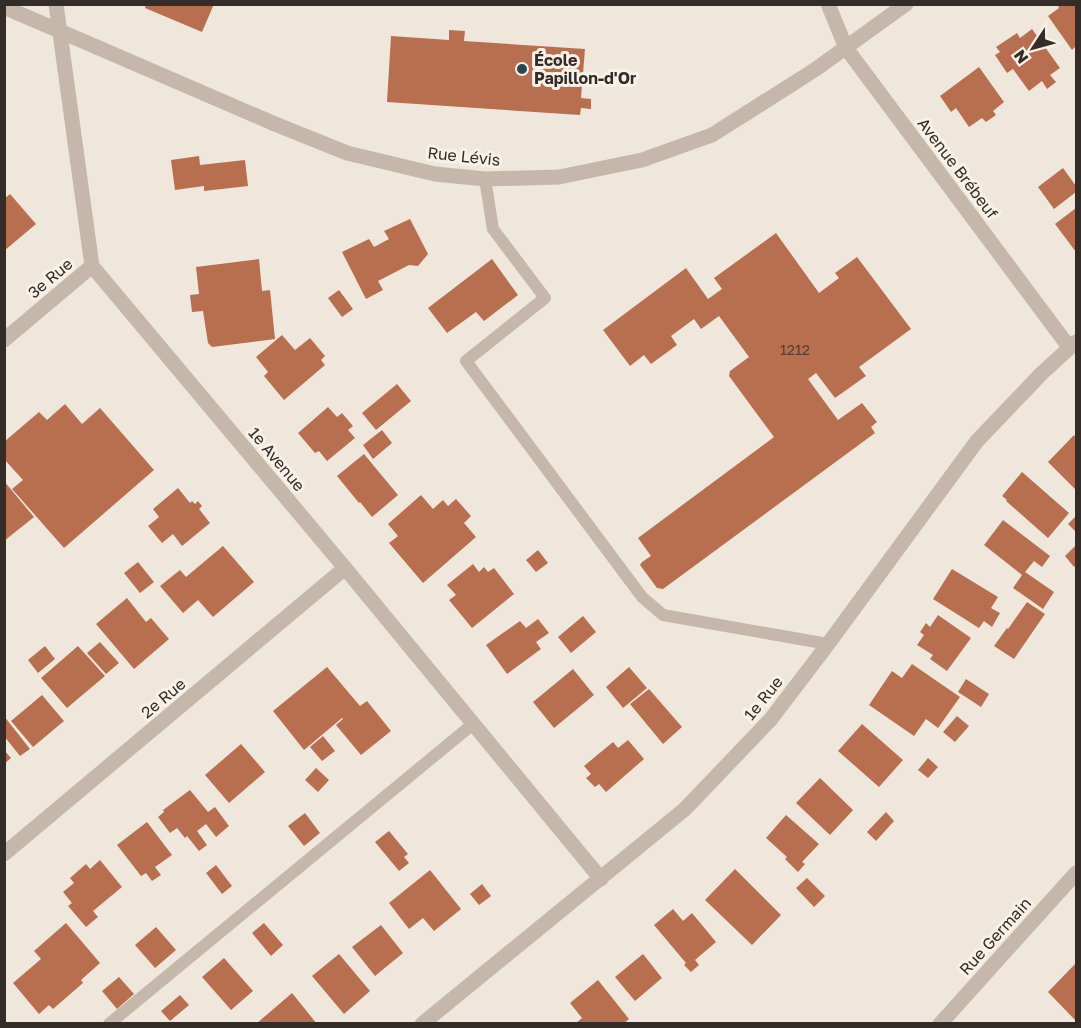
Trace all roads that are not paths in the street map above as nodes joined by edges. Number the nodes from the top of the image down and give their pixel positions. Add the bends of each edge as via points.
1 (56, 4) edge
2 (828, 4) edge
3 (906, 4) edge
4 (4, 7) edge
5 (59, 31) junction
6 (846, 48) junction
7 (485, 179) junction
8 (92, 266) junction
9 (4, 340) edge
10 (1073, 344) edge
11 (345, 568) junction
12 (828, 644) junction
13 (473, 724) junction
14 (4, 854) edge
15 (1077, 873) edge
16 (601, 879) junction
17 (109, 1023) edge
18 (422, 1023) edge
19 (940, 1023) edge

1 - 5 street
2 - 6 street, Avenue Brébeuf
3 - 6 street, Rue Lévis
4 - 5 street, Rue Lévis
5 - 7 street, Rue Lévis via 347,153 435,174
5 - 8 street
6 - 7 street, Rue Lévis via 712,135 642,160 559,177
6 - 10 street, Avenue Brébeuf
7 - 12 lane via 493,229 545,298 466,361 642,597 663,615
8 - 9 street, 3e Rue
8 - 11 street, 1e Avenue
10 - 12 street, 1e Rue via 977,441
11 - 13 street, 1e Avenue
11 - 14 street, 2e Rue
12 - 16 street, 1e Rue via 771,719 685,809
13 - 16 street, 1e Avenue
13 - 17 lane
15 - 19 street, Rue Germain
16 - 18 street, 1e Rue

